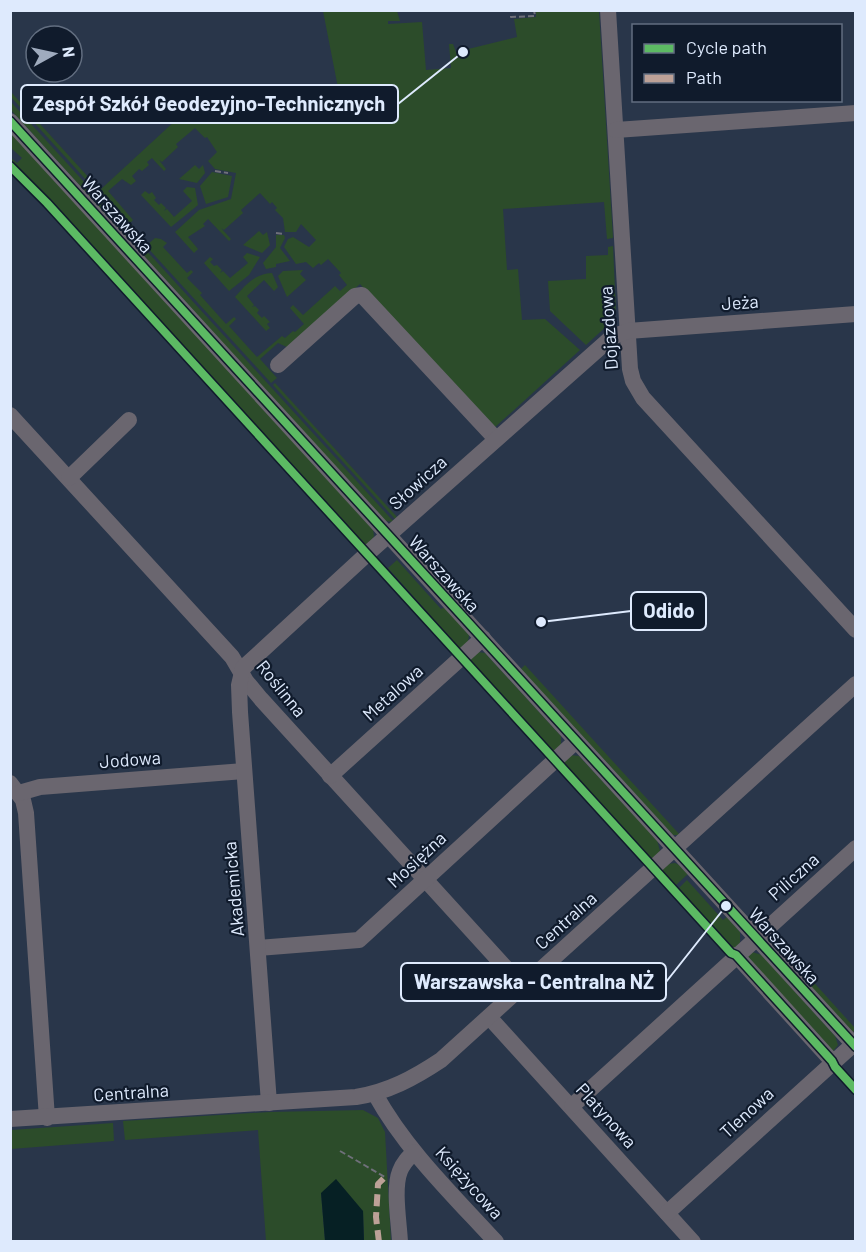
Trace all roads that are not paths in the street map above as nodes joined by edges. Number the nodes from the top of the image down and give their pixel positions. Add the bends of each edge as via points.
1 (608, 10) edge
2 (855, 113) edge
3 (10, 121) edge
4 (616, 130) junction
5 (855, 314) edge
6 (628, 331) junction
7 (278, 365) dead end
8 (10, 415) edge
9 (129, 420) dead end
10 (495, 439) junction
11 (69, 478) junction
12 (389, 535) junction
13 (855, 630) edge
14 (483, 638) junction
15 (241, 672) junction
16 (855, 684) edge
17 (576, 741) junction
18 (244, 771) junction
19 (330, 776) junction
20 (15, 788) edge
21 (855, 848) edge
22 (675, 849) junction
23 (426, 879) junction
24 (756, 938) junction
25 (258, 948) junction
26 (736, 955) junction
27 (523, 987) junction
28 (489, 1017) junction
29 (855, 1044) edge
30 (832, 1061) junction
31 (375, 1094) junction
32 (269, 1103) junction
33 (572, 1106) junction
34 (46, 1118) junction
35 (10, 1119) edge
36 (414, 1152) junction
37 (667, 1213) junction
38 (400, 1242) edge
39 (496, 1242) edge
40 (693, 1242) edge

1 - 4 street, Dojazdowa
2 - 4 street
3 - 12 street, Warszawska
4 - 6 street, Dojazdowa
5 - 6 street, Jeża
6 - 10 street, Słowicza via 605,341
6 - 13 street, Dojazdowa via 633,381 643,398
7 - 10 street via 355,296 362,295
8 - 11 street, Roślinna
9 - 11 street
10 - 12 street, Słowicza
11 - 15 street, Roślinna via 232,657
12 - 14 street, Warszawska
12 - 15 street, Słowicza
14 - 17 street, Warszawska
14 - 19 street, Metalowa
15 - 18 street, Akademicka
15 - 19 street, Roślinna
16 - 22 street, Centralna
17 - 22 street, Warszawska
17 - 23 street, Mosiężna
18 - 20 street, Jodowa
18 - 25 street, Akademicka
19 - 23 street, Roślinna
20 - 34 street via 26,813
21 - 24 street, Piliczna
22 - 24 street, Warszawska
22 - 27 street, Centralna
23 - 25 street, Mosiężna via 359,940
23 - 27 street, Roślinna
24 - 26 street, Piliczna
24 - 29 street, Warszawska
25 - 32 street, Akademicka
26 - 30 street
26 - 33 street, Piliczna
27 - 28 street, Centralna
28 - 31 street, Centralna via 441,1060 402,1084
28 - 33 street, Platynowa
29 - 30 street, Tlenowa
30 - 37 street, Tlenowa
31 - 32 street, Centralna
31 - 36 street, Księżycowa
32 - 34 street, Centralna
33 - 37 street, Platynowa
34 - 35 street, Centralna
36 - 38 street via 404,1163 397,1184
36 - 39 street, Księżycowa
37 - 40 street, Platynowa

